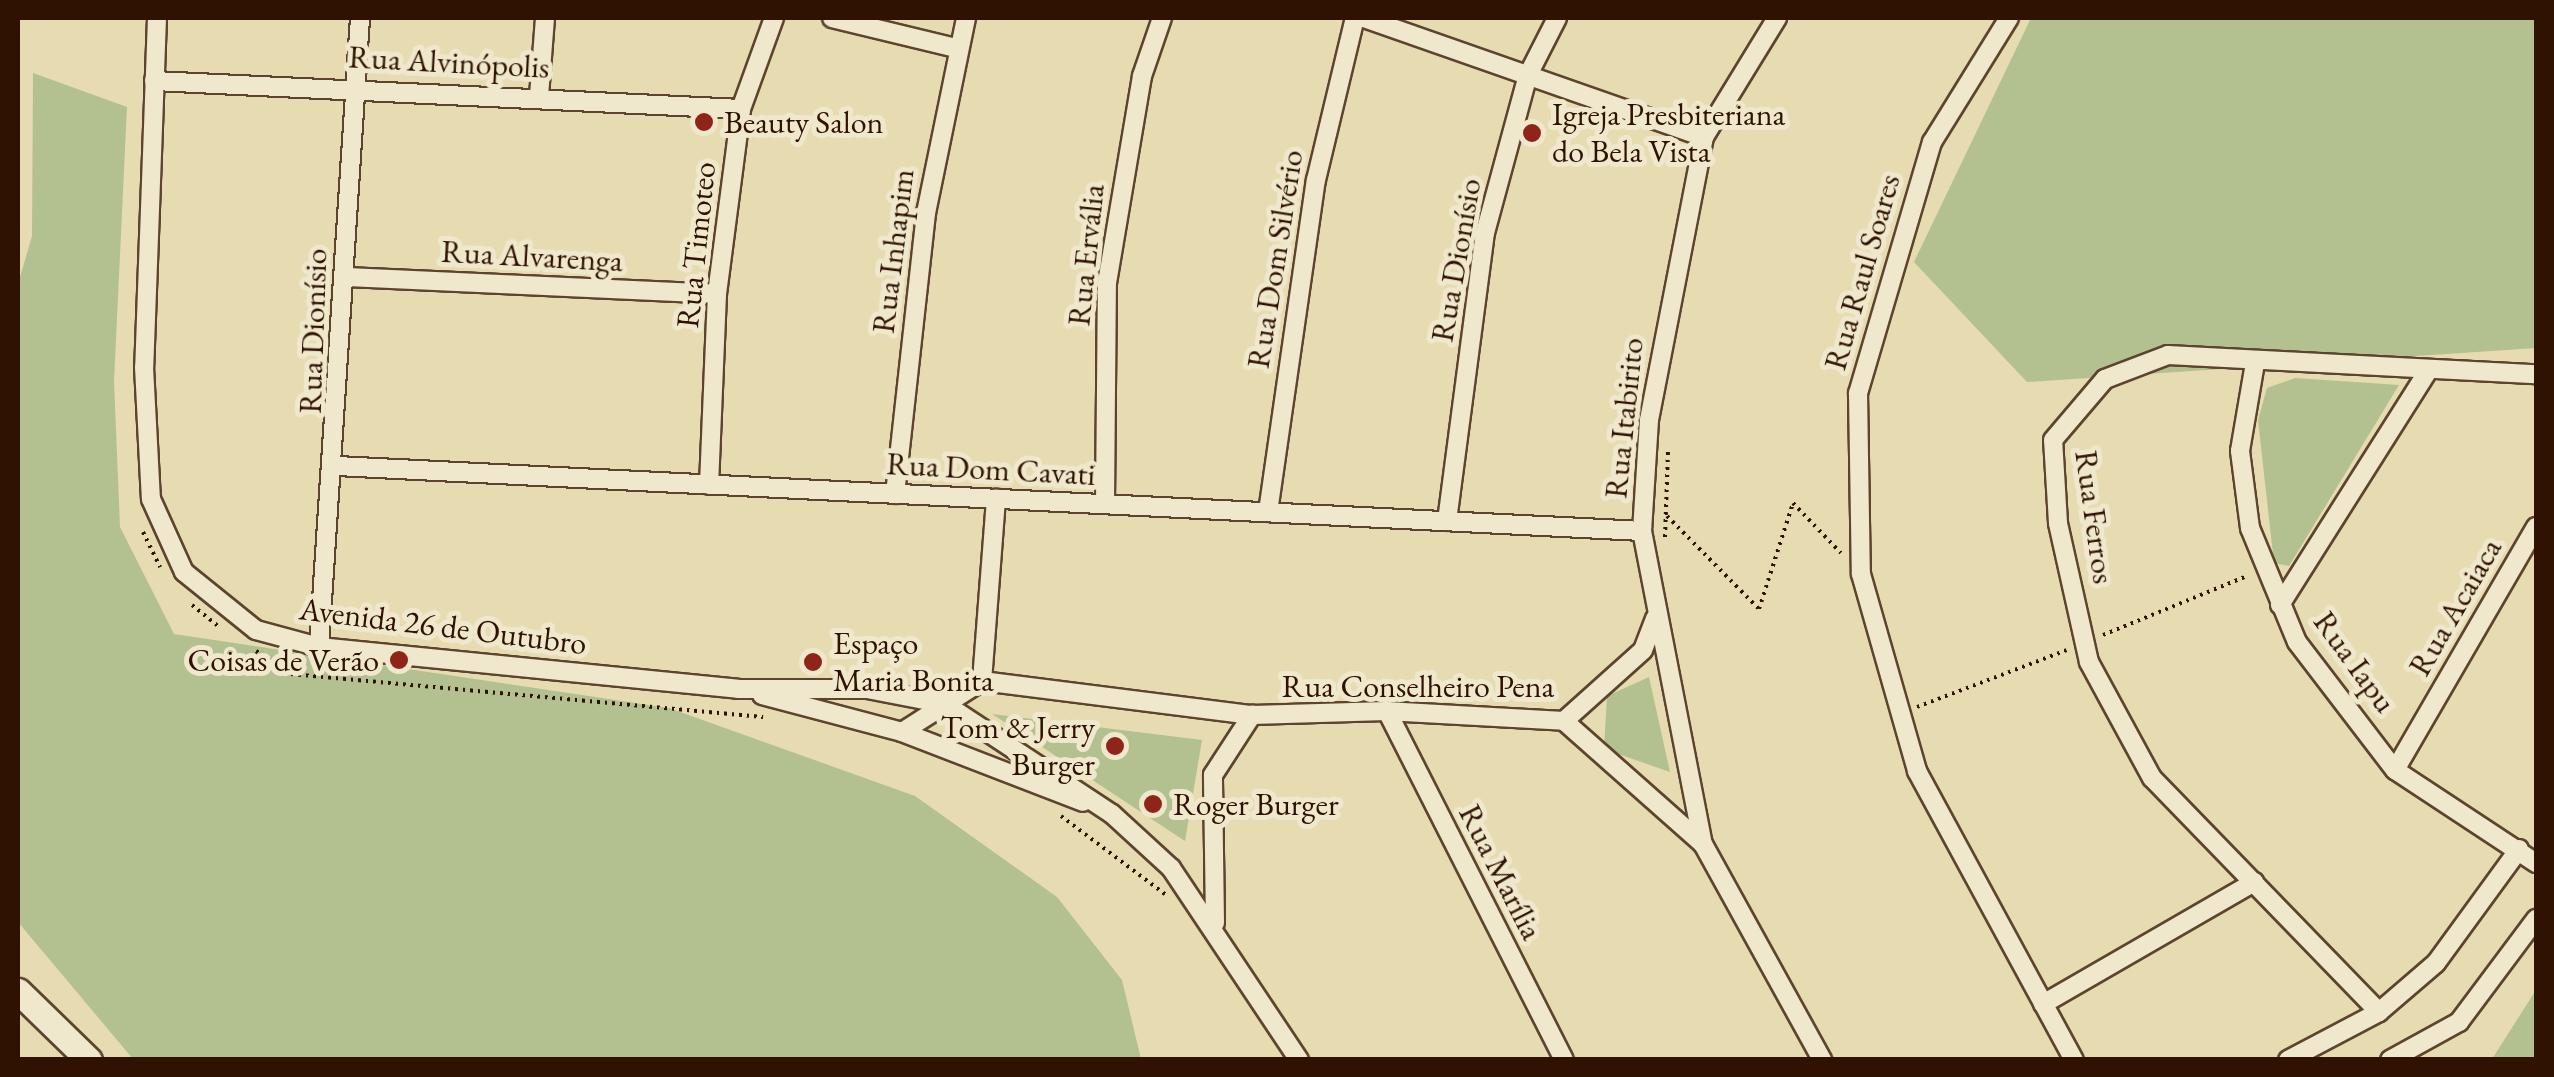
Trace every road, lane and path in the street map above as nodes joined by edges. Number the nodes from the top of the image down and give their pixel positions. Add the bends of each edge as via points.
1 (157, 18) edge
2 (360, 18) edge
3 (546, 18) edge
4 (774, 18) edge
5 (832, 18) edge
6 (966, 18) edge
7 (1162, 18) edge
8 (1354, 18) edge
9 (1364, 18) edge
10 (1557, 18) edge
11 (1777, 18) edge
12 (2009, 18) edge
13 (956, 48) junction
14 (1528, 76) junction
15 (154, 81) junction
16 (355, 88) junction
17 (539, 96) junction
18 (741, 109) junction
19 (1704, 137) junction
20 (344, 278) junction
21 (718, 294) junction
22 (2255, 363) junction
23 (2426, 374) junction
24 (2536, 374) edge
25 (1668, 442) dead end
26 (338, 466) junction
27 (709, 485) junction
28 (895, 494) junction
29 (1645, 494) junction
30 (996, 499) junction
31 (1105, 504) junction
32 (1268, 512) junction
33 (1666, 515) junction
34 (1447, 521) junction
35 (1642, 531) junction
36 (2535, 533) edge
37 (1664, 550) dead end
38 (2266, 568) junction
39 (1861, 574) junction
40 (2280, 605) junction
41 (1655, 618) junction
42 (2085, 643) junction
43 (319, 647) junction
44 (982, 681) junction
45 (738, 689) junction
46 (944, 704) junction
47 (1386, 711) junction
48 (1252, 715) junction
49 (1895, 716) junction
50 (1564, 721) junction
51 (902, 732) junction
52 (2395, 770) junction
53 (1112, 814) junction
54 (1702, 844) junction
55 (2519, 848) junction
56 (2536, 862) edge
57 (2254, 882) junction
58 (2536, 919) edge
59 (1215, 923) junction
60 (18, 991) edge
61 (2043, 1004) junction
62 (2380, 1012) junction
63 (90, 1060) edge
64 (1299, 1060) edge
65 (1564, 1060) edge
66 (1822, 1060) edge
67 (2074, 1060) edge
68 (2288, 1060) edge
69 (2390, 1060) edge

1 - 15 street, Avenida 26 de Outubro
2 - 16 street, Rua Dionísio
3 - 17 street
4 - 18 street, Rua Timoteo
5 - 13 street
6 - 13 street, Rua Inhapim
7 - 31 street, Rua Ervália via 1142,76 1107,283
8 - 32 street, Rua Dom Silvério via 1316,180
9 - 14 street
10 - 14 street, Rua Dionísio
11 - 19 street, Rua Itabirito
12 - 39 street, Rua Raul Soares via 1932,142 1858,393
13 - 28 street, Rua Inhapim via 926,213
14 - 19 street
14 - 34 street, Rua Dionísio via 1485,233
15 - 16 street, Rua Alvinópolis
15 - 43 street, Avenida 26 de Outubro via 144,367 151,499 184,572 256,630
16 - 17 street, Rua Alvinópolis
16 - 20 street, Rua Dionísio
17 - 18 street, Rua Alvinópolis
18 - 21 street, Rua Timoteo
19 - 29 street, Rua Itabirito via 1675,258
20 - 21 street, Rua Alvarenga
20 - 26 street, Rua Dionísio
21 - 27 street, Rua Timoteo
22 - 23 street, Rua Ferros
22 - 38 street, Rua Iapu via 2240,451
22 - 42 street, Rua Ferros via 2142,359 2069,412 2054,440 2058,523
23 - 24 street, Rua Ferros
23 - 40 street
25 - 33 path
26 - 27 street, Rua Dom Cavati
26 - 43 street, Rua Dionísio
27 - 28 street, Rua Dom Cavati
28 - 30 street, Rua Dom Cavati
29 - 33 path
29 - 35 street, Rua Itabirito
30 - 31 street, Rua Dom Cavati
30 - 44 street
31 - 32 street, Rua Dom Cavati
32 - 34 street, Rua Dom Cavati
33 - 37 path
33 - 39 path via 1760,609 1794,504
34 - 35 street, Rua Dom Cavati
35 - 41 street, Rua Itabirito
36 - 52 street, Rua Acaiaca
38 - 40 street, Rua Iapu
38 - 42 path
39 - 49 street, Rua Raul Soares
40 - 52 street, Rua Iapu via 2297,642
41 - 50 street, Rua Conselheiro Pena via 1642,650
41 - 54 street, Rua Itabirito
42 - 49 path
42 - 57 street, Rua Ferros via 2152,778
43 - 45 street, Avenida 26 de Outubro
44 - 46 street
44 - 48 street, Rua Conselheiro Pena
45 - 46 street, Avenida 26 de Outubro via 867,689
45 - 51 street, Avenida 26 de Outubro
46 - 51 street
46 - 53 street, Avenida 26 de Outubro
47 - 48 street, Rua Conselheiro Pena
47 - 50 street, Rua Conselheiro Pena
47 - 65 street, Rua Marília
48 - 59 street, Rua Conselheiro Pena via 1213,775
49 - 61 street, Rua Raul Soares
50 - 54 street, Rua Itabirito
51 - 53 street, Avenida 26 de Outubro
52 - 55 street, Rua Iapu
53 - 59 street, Avenida 26 de Outubro
54 - 66 street, Rua Itabirito
55 - 56 street, Rua Iapu
55 - 62 street via 2436,962
57 - 61 street
57 - 62 street, Rua Ferros
58 - 69 street via 2459,1022
59 - 64 street, Avenida 26 de Outubro
60 - 63 main road
61 - 67 street, Rua Raul Soares
62 - 68 street

